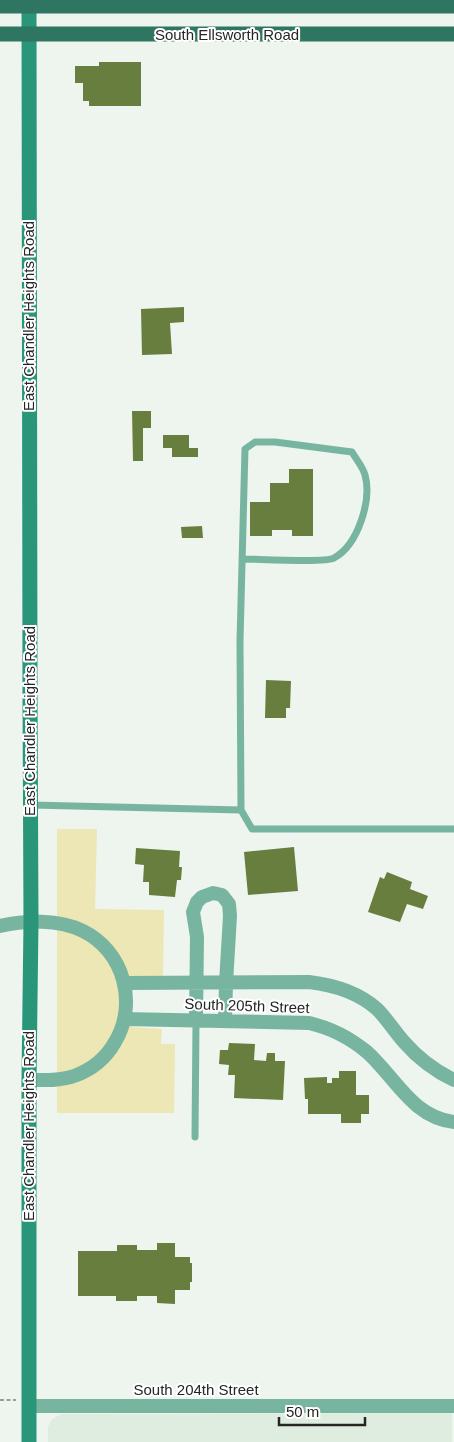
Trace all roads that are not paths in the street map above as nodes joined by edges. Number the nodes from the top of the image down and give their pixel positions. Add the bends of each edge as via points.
1 (29, 3) edge
2 (364, 3) edge
3 (0, 6) edge
4 (454, 6) edge
5 (0, 34) edge
6 (29, 34) junction
7 (454, 34) edge
8 (242, 559) junction
9 (31, 805) junction
10 (241, 810) junction
11 (454, 828) edge
12 (31, 922) junction
13 (1, 925) edge
14 (124, 983) junction
15 (196, 983) junction
16 (226, 983) junction
17 (124, 1020) junction
18 (196, 1021) junction
19 (226, 1021) junction
20 (29, 1080) junction
21 (454, 1080) edge
22 (454, 1122) edge
23 (195, 1137) dead end
24 (29, 1403) junction
25 (454, 1406) edge
26 (29, 1442) edge

1 - 2 main road, South Ellsworth Road
1 - 3 main road, South Ellsworth Road
1 - 6 main road, East Chandler Heights Road
2 - 4 main road, South Ellsworth Road
5 - 6 main road, South Ellsworth Road
6 - 7 main road, South Ellsworth Road
6 - 9 main road, East Chandler Heights Road
8 - 8 lane via 244,449 255,442 275,442 352,452 365,475 366,497 358,531 347,546 334,558 320,560
8 - 10 lane
9 - 10 lane
9 - 12 main road, East Chandler Heights Road
10 - 11 lane via 252,829
12 - 13 street
12 - 14 street via 69,926 83,931 98,941 117,964
12 - 20 main road, East Chandler Heights Road
14 - 15 street, South 205th Street
14 - 17 street
15 - 16 street, South 205th Street
15 - 16 street via 197,937 193,912 196,902 213,893 222,895 230,916
15 - 18 street
16 - 19 street
16 - 21 street, South 205th Street via 309,982 338,987 376,1009 417,1055
17 - 18 street, South 205th Street
17 - 20 street via 112,1047 84,1072 62,1079
18 - 19 street, South 205th Street
18 - 23 lane
19 - 22 street, South 205th Street via 309,1023 332,1030 368,1054 424,1112 434,1118
20 - 24 main road, East Chandler Heights Road
24 - 25 street, South 204th Street
24 - 26 main road, East Chandler Heights Road

